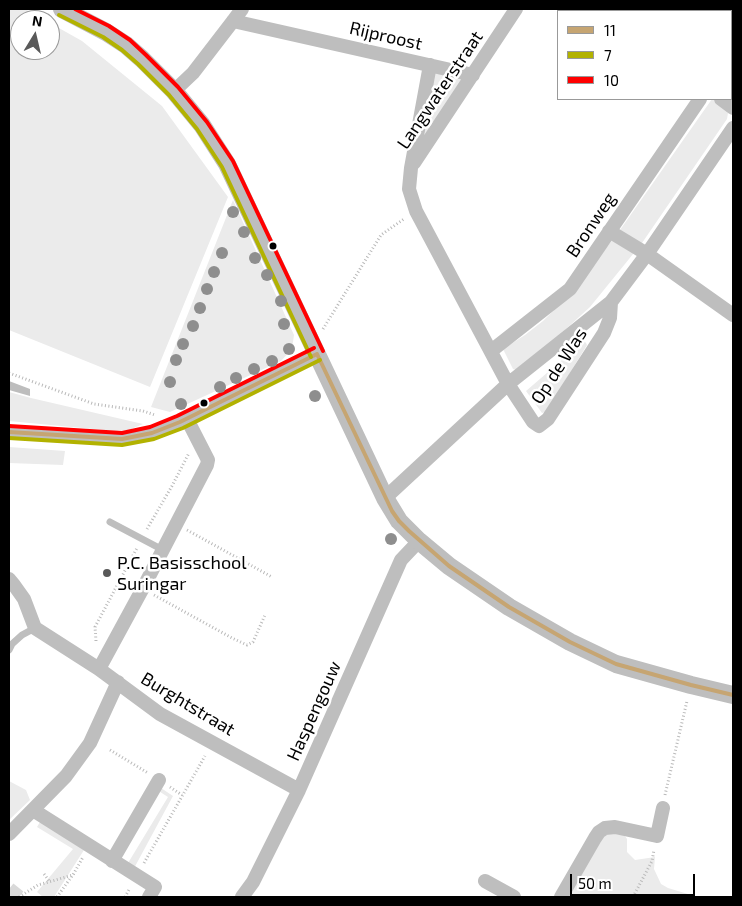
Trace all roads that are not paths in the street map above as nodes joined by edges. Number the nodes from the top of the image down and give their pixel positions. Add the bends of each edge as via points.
1 (62, 9) edge
2 (242, 9) edge
3 (516, 9) edge
4 (233, 21) junction
5 (430, 65) junction
6 (473, 75) junction
7 (174, 91) junction
8 (699, 100) edge
9 (722, 100) edge
10 (733, 108) edge
11 (733, 128) edge
12 (410, 168) junction
13 (609, 231) junction
14 (647, 254) junction
15 (611, 302) junction
16 (733, 315) edge
17 (315, 349) junction
18 (490, 351) junction
19 (508, 384) junction
20 (183, 420) junction
21 (9, 432) edge
22 (385, 498) junction
23 (110, 522) dead end
24 (414, 536) junction
25 (163, 550) junction
26 (9, 579) edge
27 (34, 628) junction
28 (9, 650) edge
29 (99, 669) junction
30 (118, 682) junction
31 (733, 695) edge
32 (159, 780) dead end
33 (299, 790) junction
34 (663, 806) road end
35 (33, 810) junction
36 (9, 834) edge
37 (112, 861) junction
38 (485, 881) dead end
39 (149, 897) edge
40 (242, 897) edge
41 (514, 897) edge
42 (561, 897) edge

1 - 7 street via 126,45
2 - 4 street
3 - 6 street, Langwaterstraat
4 - 5 street, Rijproost
4 - 7 street via 193,73
5 - 6 street, Rijproost
5 - 12 street
6 - 12 street, Langwaterstraat
7 - 17 street via 226,164
8 - 13 street, Bronweg
9 - 10 street
11 - 14 street
12 - 18 street via 410,189 416,211
13 - 14 street
13 - 18 street, Bronweg via 570,289
14 - 15 street, Op de Was
14 - 16 street
15 - 19 street, Op de Was
15 - 19 street, Op de Was via 610,318 604,333 548,419 539,426 533,422
17 - 20 street
17 - 22 street
18 - 19 street
19 - 22 street, Op de Was
20 - 21 street via 152,433 122,439
20 - 25 street via 208,460
22 - 24 street via 399,521
23 - 25 lane
24 - 31 street via 449,566 509,607 578,646 616,664
24 - 33 street, Haspengouw
25 - 29 street
26 - 27 street via 24,599
27 - 28 lane via 22,634
27 - 29 street, Burghtstraat
29 - 30 street, Burghtstraat
30 - 33 street, Burghtstraat via 160,714
30 - 35 street via 90,743 66,776
32 - 37 street
33 - 40 street, Haspengouw
34 - 42 street via 657,836 615,827 600,832
35 - 36 street
35 - 37 street
37 - 39 street via 155,887
38 - 41 street

